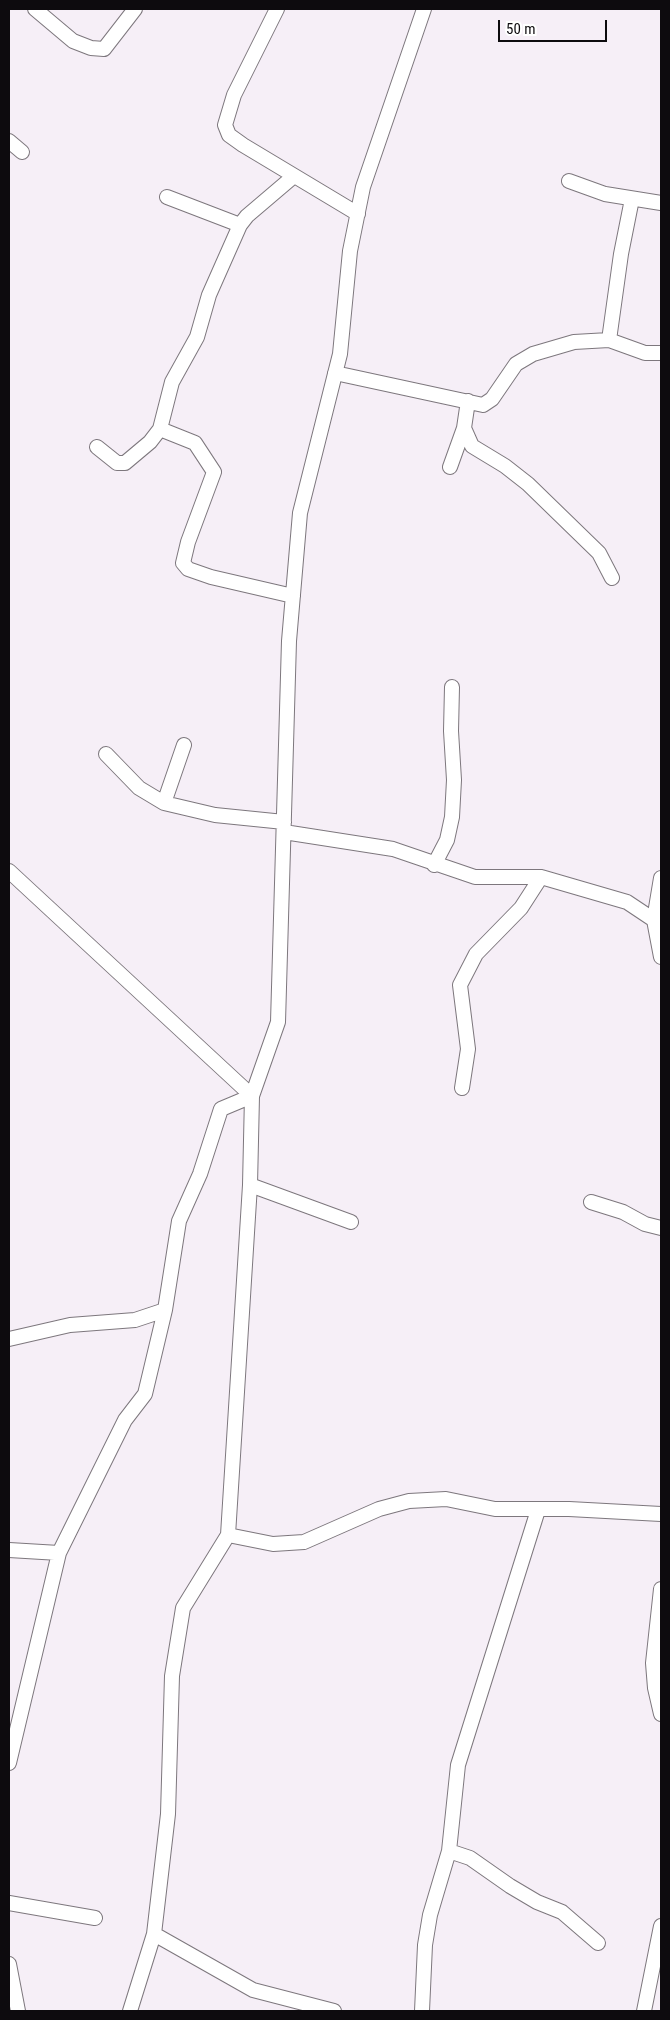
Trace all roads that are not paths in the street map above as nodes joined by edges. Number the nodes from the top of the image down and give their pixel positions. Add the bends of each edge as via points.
1 (35, 9) edge
2 (134, 9) edge
3 (277, 9) edge
4 (424, 9) edge
5 (9, 141) edge
6 (22, 152) dead end
7 (294, 176) junction
8 (569, 182) dead end
9 (168, 197) dead end
10 (632, 199) junction
11 (661, 202) edge
12 (358, 214) junction
13 (240, 225) junction
14 (609, 340) junction
15 (661, 353) edge
16 (335, 373) junction
17 (468, 402) junction
18 (464, 428) junction
19 (160, 429) junction
20 (97, 447) dead end
21 (450, 468) dead end
22 (612, 578) dead end
23 (293, 596) junction
24 (452, 687) dead end
25 (184, 745) dead end
26 (106, 754) dead end
27 (164, 803) junction
28 (284, 827) junction
29 (434, 864) junction
30 (9, 871) edge
31 (541, 877) junction
32 (661, 878) edge
33 (654, 920) junction
34 (661, 958) edge
35 (462, 1088) dead end
36 (252, 1096) junction
37 (250, 1185) junction
38 (591, 1202) dead end
39 (351, 1222) dead end
40 (661, 1228) edge
41 (165, 1310) junction
42 (9, 1339) edge
43 (538, 1510) junction
44 (661, 1514) edge
45 (228, 1535) junction
46 (9, 1550) edge
47 (59, 1553) junction
48 (661, 1589) edge
49 (661, 1714) edge
50 (12, 1734) edge
51 (9, 1763) edge
52 (449, 1851) junction
53 (9, 1903) edge
54 (94, 1918) dead end
55 (661, 1926) edge
56 (154, 1934) junction
57 (598, 1943) dead end
58 (9, 1964) edge
59 (18, 2011) edge
60 (130, 2011) edge
61 (334, 2011) edge
62 (422, 2011) edge
63 (644, 2011) edge

1 - 2 street via 73,41 104,49
3 - 7 street via 234,95 225,125 229,135
4 - 12 street via 389,106 363,187
5 - 6 street
7 - 12 street
7 - 13 street
8 - 10 street
9 - 13 street
10 - 11 street
10 - 14 street
12 - 16 street via 350,251 340,354
13 - 19 street via 209,296 197,338 172,382
14 - 15 street via 645,353
14 - 17 street via 574,342 533,354 516,364 492,399 483,405
16 - 17 street
16 - 23 street via 300,513
17 - 18 street
18 - 21 street
18 - 22 street via 472,446 528,484 599,553
19 - 20 street via 125,463 117,463
19 - 23 street via 195,443 214,472 183,563 188,569 211,577
23 - 28 street
24 - 29 street via 452,817 447,840
25 - 27 street
26 - 27 street via 139,788
27 - 28 street
28 - 29 street via 393,849
28 - 36 street via 278,1022
29 - 31 street via 475,877
30 - 36 street
31 - 33 street via 626,902
31 - 35 street via 522,908 476,954 460,984 468,1049
32 - 33 street
33 - 34 street
36 - 37 street
36 - 41 street via 221,1109 200,1174 179,1221
37 - 39 street
37 - 45 street
38 - 40 street
41 - 42 street via 135,1320 70,1325
41 - 47 street via 145,1394 125,1420
43 - 44 street
43 - 45 street via 495,1509 446,1499 409,1501 380,1509 304,1542 273,1544
43 - 52 street via 458,1765
45 - 56 street via 183,1608 172,1676 168,1814
46 - 47 street
47 - 50 street
48 - 49 street via 653,1663 654,1688
50 - 51 street
52 - 57 street via 470,1858 537,1902 562,1912
52 - 62 street via 425,1944
53 - 54 street
55 - 63 street
56 - 60 street
56 - 61 street via 252,1990
58 - 59 street

